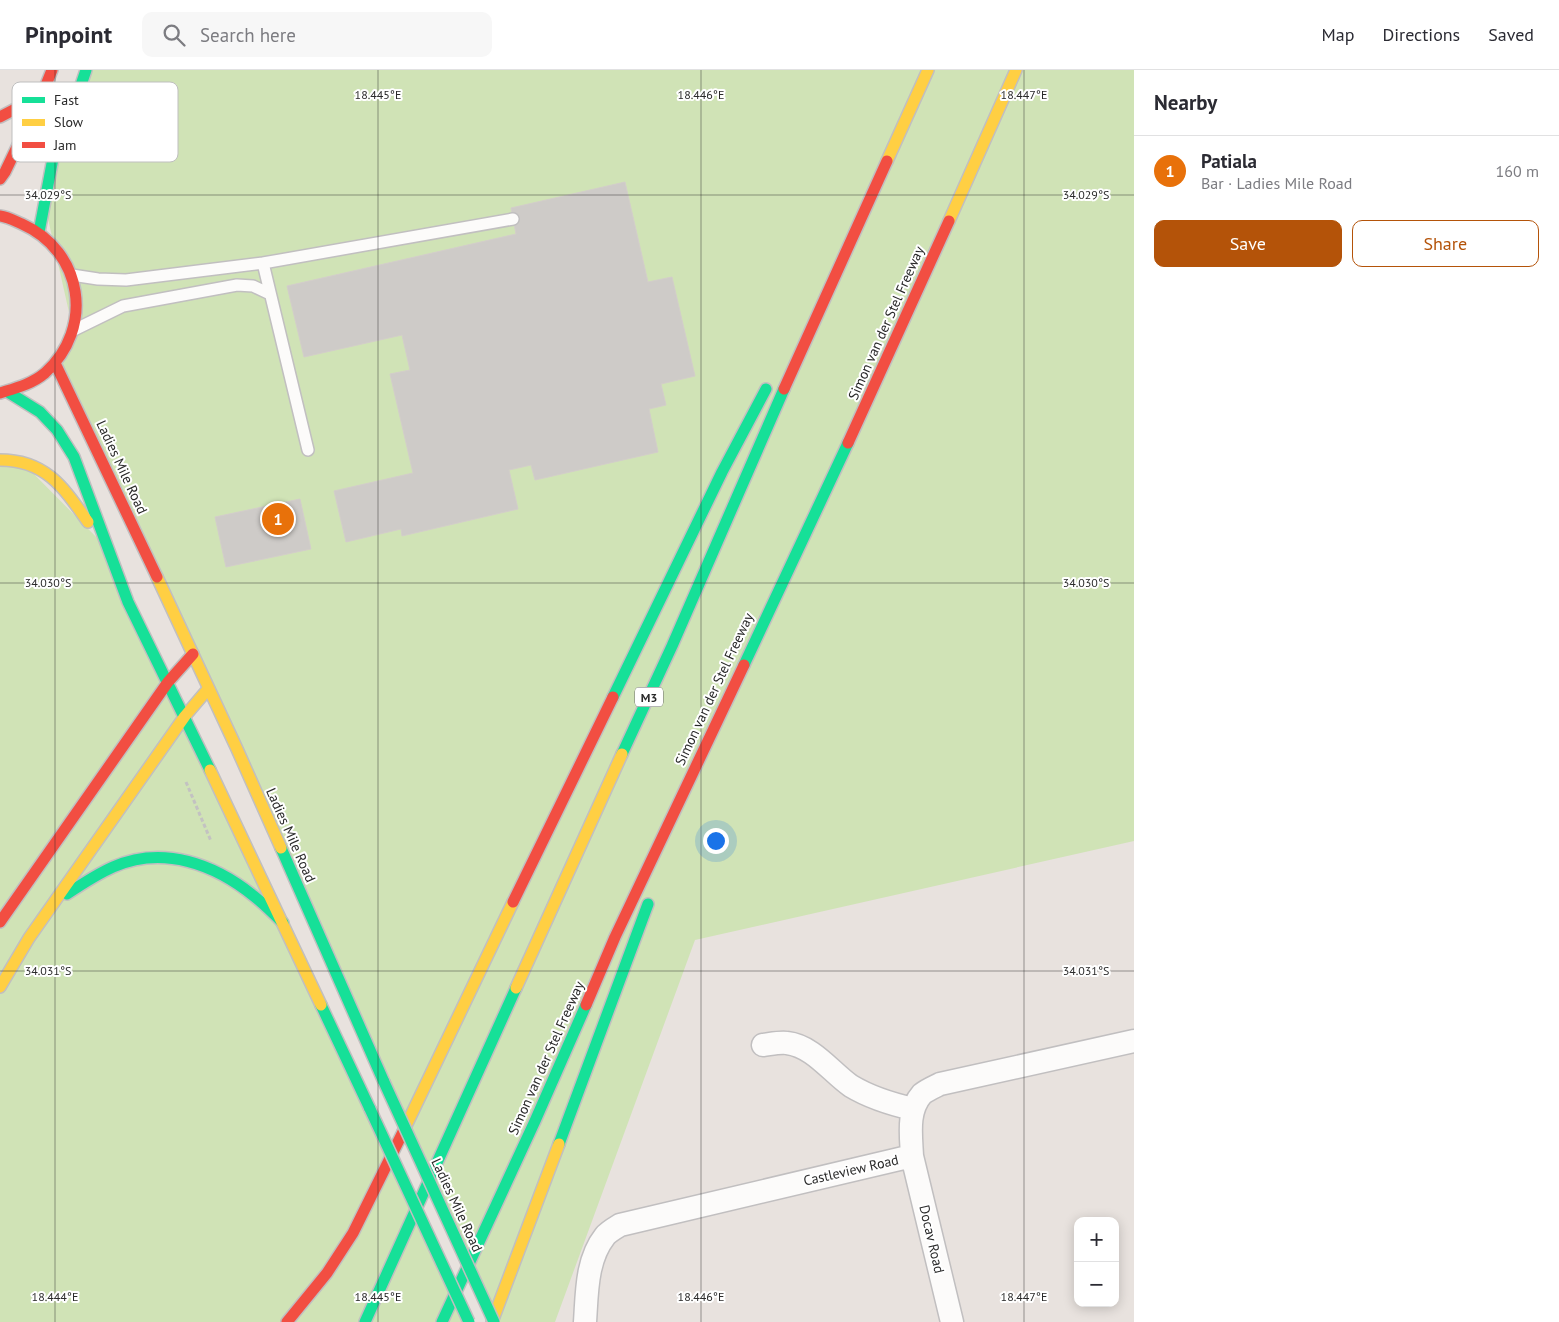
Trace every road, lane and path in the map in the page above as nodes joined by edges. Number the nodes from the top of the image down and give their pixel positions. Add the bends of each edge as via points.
1 (52, 70) edge
2 (86, 70) edge
3 (928, 70) edge
4 (1016, 70) edge
5 (47, 82) edge
6 (82, 82) edge
7 (12, 111) edge
8 (0, 117) edge
9 (12, 157) edge
10 (52, 162) edge
11 (0, 179) edge
12 (0, 216) edge
13 (513, 220) dead end
14 (39, 232) junction
15 (263, 262) junction
16 (72, 275) junction
17 (827, 291) junction
18 (270, 294) junction
19 (73, 330) junction
20 (792, 342) dead end
21 (56, 363) junction
22 (774, 376) dead end
23 (4, 393) edge
24 (308, 450) dead end
25 (0, 460) edge
26 (110, 551) junction
27 (193, 654) junction
28 (168, 682) junction
29 (208, 689) junction
30 (722, 709) junction
31 (185, 716) junction
32 (184, 778) dead end
33 (213, 846) dead end
34 (669, 848) dead end
35 (652, 894) dead end
36 (52, 905) junction
37 (0, 922) edge
38 (282, 923) junction
39 (0, 987) edge
40 (1134, 1041) edge
41 (764, 1045) dead end
42 (913, 1109) junction
43 (912, 1156) junction
44 (286, 1322) edge
45 (365, 1322) edge
46 (442, 1322) edge
47 (469, 1322) edge
48 (493, 1322) edge
49 (585, 1322) edge
50 (952, 1322) edge

1 - 5 main road
2 - 6 main road
3 - 17 main road, M3
4 - 30 main road, Simon van der Stel Freeway via 876,384
7 - 8 main road
9 - 11 main road
10 - 14 main road
12 - 14 main road
13 - 15 lane
14 - 16 main road via 53,243
15 - 16 lane via 126,280
15 - 18 lane
16 - 19 main road via 77,312
17 - 20 main road
17 - 45 main road, M3 via 672,646
18 - 19 lane via 253,286 237,285 129,305
18 - 24 lane
19 - 21 main road
21 - 23 main road via 26,386
21 - 27 main road, Ladies Mile Road
22 - 44 main road via 714,489 361,1219 316,1289
23 - 26 main road via 40,412 57,430 74,456
25 - 26 main road via 32,465 59,484
26 - 28 main road via 128,602
27 - 28 main road
27 - 29 main road, Ladies Mile Road
28 - 31 main road
28 - 37 main road
29 - 31 main road
29 - 48 main road, Ladies Mile Road, bridge
30 - 34 main road
30 - 46 main road, Simon van der Stel Freeway via 615,937
31 - 36 main road
31 - 38 main road
32 - 33 path
35 - 48 main road
36 - 38 main road via 112,867 146,857 170,856 193,861 232,880 254,894
36 - 39 main road
38 - 47 main road, bridge
40 - 42 street via 940,1084 923,1094
41 - 42 street via 787,1043 803,1048 869,1096
42 - 43 street, Castleview Road via 910,1127
43 - 49 street, Castleview Road via 620,1225 605,1235 594,1255
43 - 50 street, Docav Road

